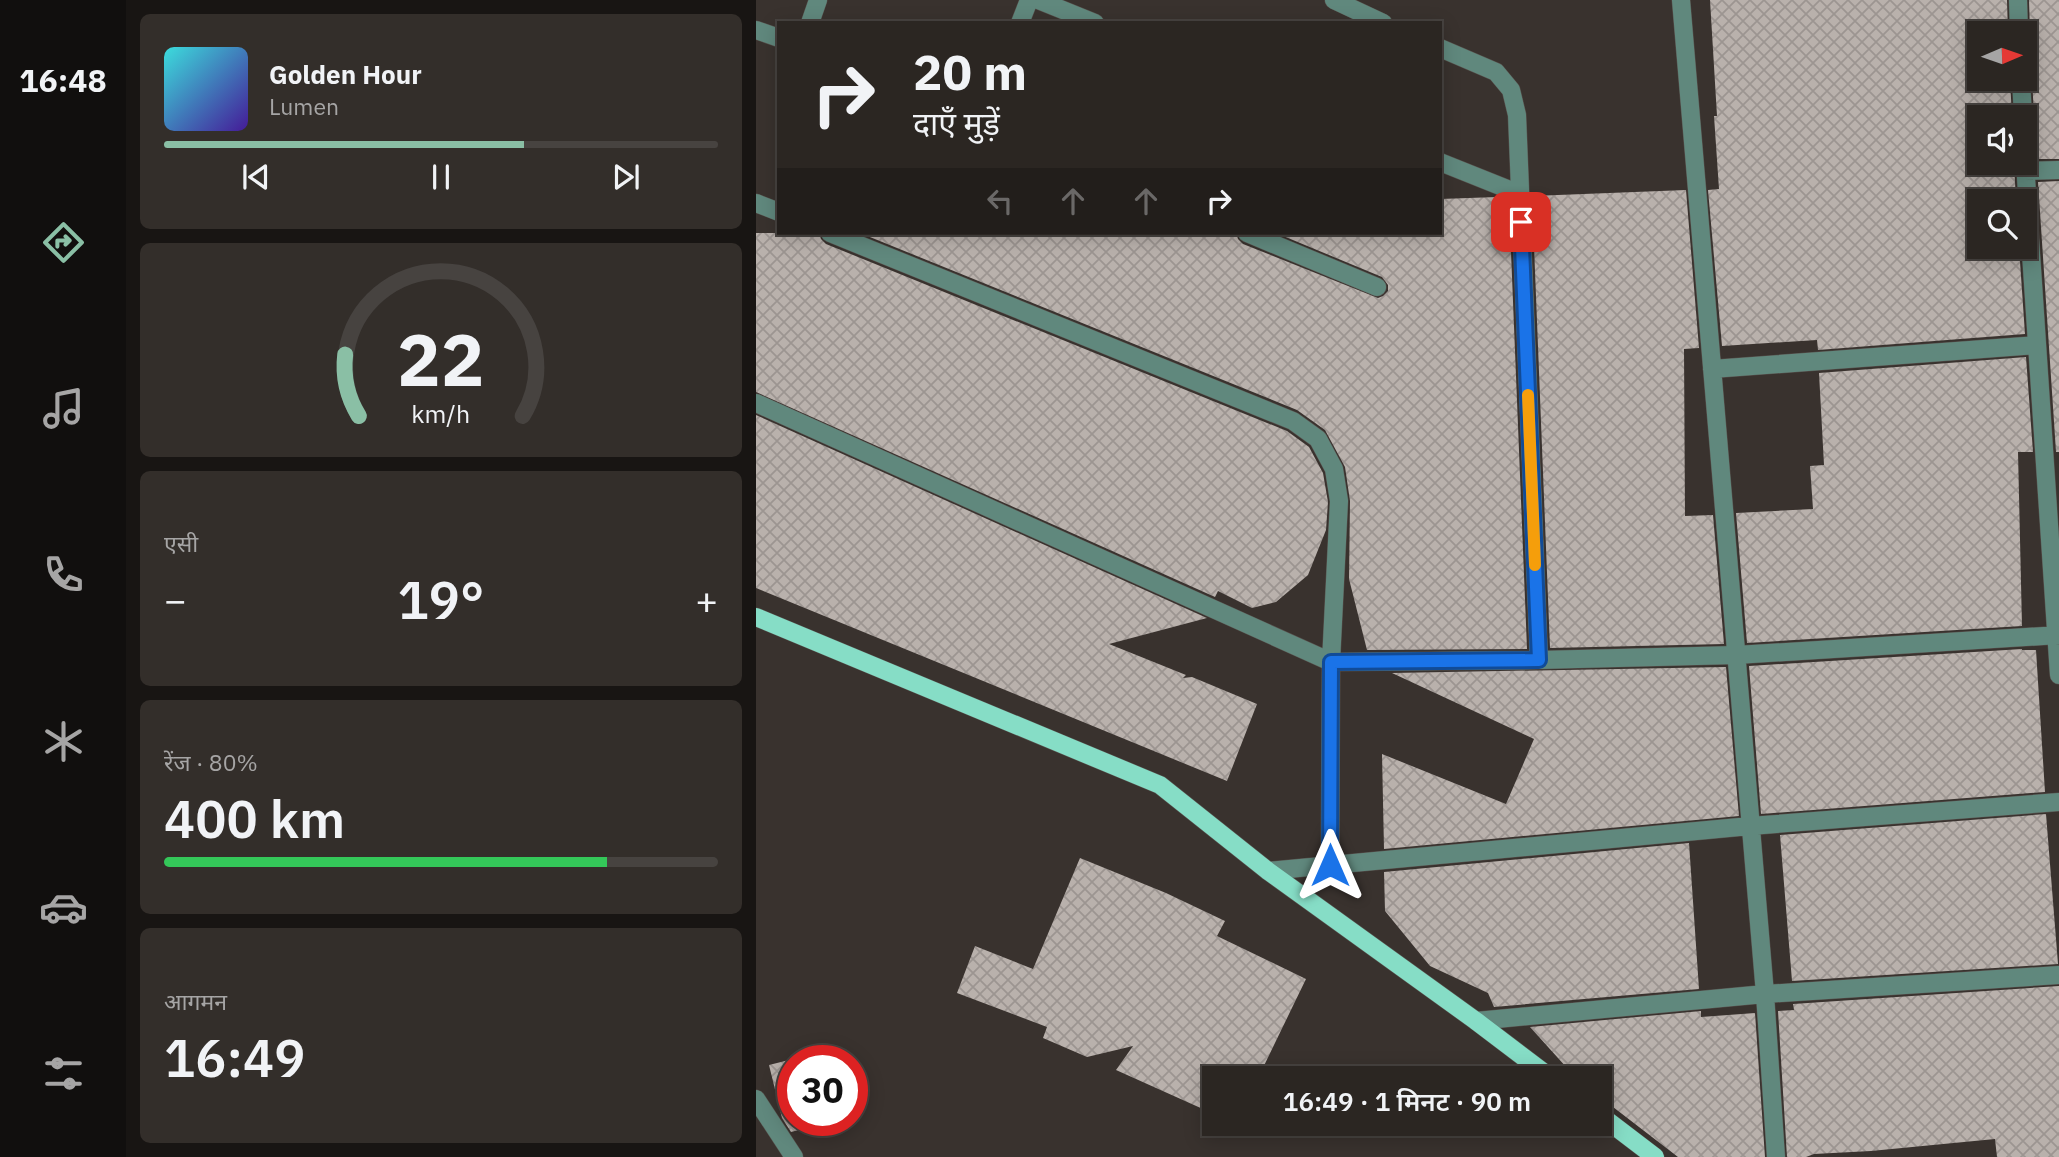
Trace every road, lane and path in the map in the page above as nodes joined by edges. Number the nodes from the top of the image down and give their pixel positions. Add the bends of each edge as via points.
1 (818, 0) edge
2 (1029, 0) edge
3 (1038, 0) edge
4 (1334, 0) edge
5 (1681, 0) edge
6 (2018, 0) edge
7 (811, 21) edge
8 (1021, 21) edge
9 (1089, 21) edge
10 (1379, 21) edge
11 (2019, 21) edge
12 (756, 30) edge
13 (777, 37) edge
14 (1442, 49) edge
15 (1442, 163) edge
16 (2037, 168) edge
17 (2059, 170) edge
18 (2026, 175) edge
19 (1520, 194) junction
20 (756, 203) edge
21 (777, 211) edge
22 (835, 235) edge
23 (1252, 235) edge
24 (1377, 287) dead end
25 (2037, 345) junction
26 (1712, 369) junction
27 (756, 403) edge
28 (2052, 464) edge
29 (756, 617) edge
30 (2057, 635) edge
31 (1736, 655) junction
32 (1539, 660) junction
33 (1331, 662) junction
34 (2059, 675) edge
35 (2059, 802) edge
36 (1750, 826) junction
37 (1330, 865) junction
38 (1268, 871) junction
39 (2059, 975) edge
40 (1765, 993) junction
41 (1476, 1021) junction
42 (1535, 1066) edge
43 (756, 1100) edge
44 (1612, 1124) edge
45 (794, 1157) edge
46 (1656, 1157) edge
47 (1776, 1157) edge

1 - 7 street
2 - 8 street
3 - 9 street
4 - 10 street
5 - 26 street
6 - 11 street
12 - 13 street
14 - 19 street via 1496,72 1511,90 1517,114
15 - 19 street
16 - 17 street
18 - 25 street
19 - 32 street
20 - 21 street
22 - 33 street via 1293,421 1318,439 1334,469 1339,501
23 - 24 street
25 - 26 street
25 - 28 street
26 - 31 street
27 - 33 street
28 - 30 street
29 - 38 main road via 1160,785
30 - 31 street
30 - 34 street
31 - 32 street
31 - 36 street
32 - 33 street
33 - 37 street
35 - 36 street
36 - 37 street
36 - 40 street
37 - 38 street
38 - 41 main road
39 - 40 street
40 - 41 street
40 - 47 street
41 - 42 main road
43 - 45 street
44 - 46 main road

